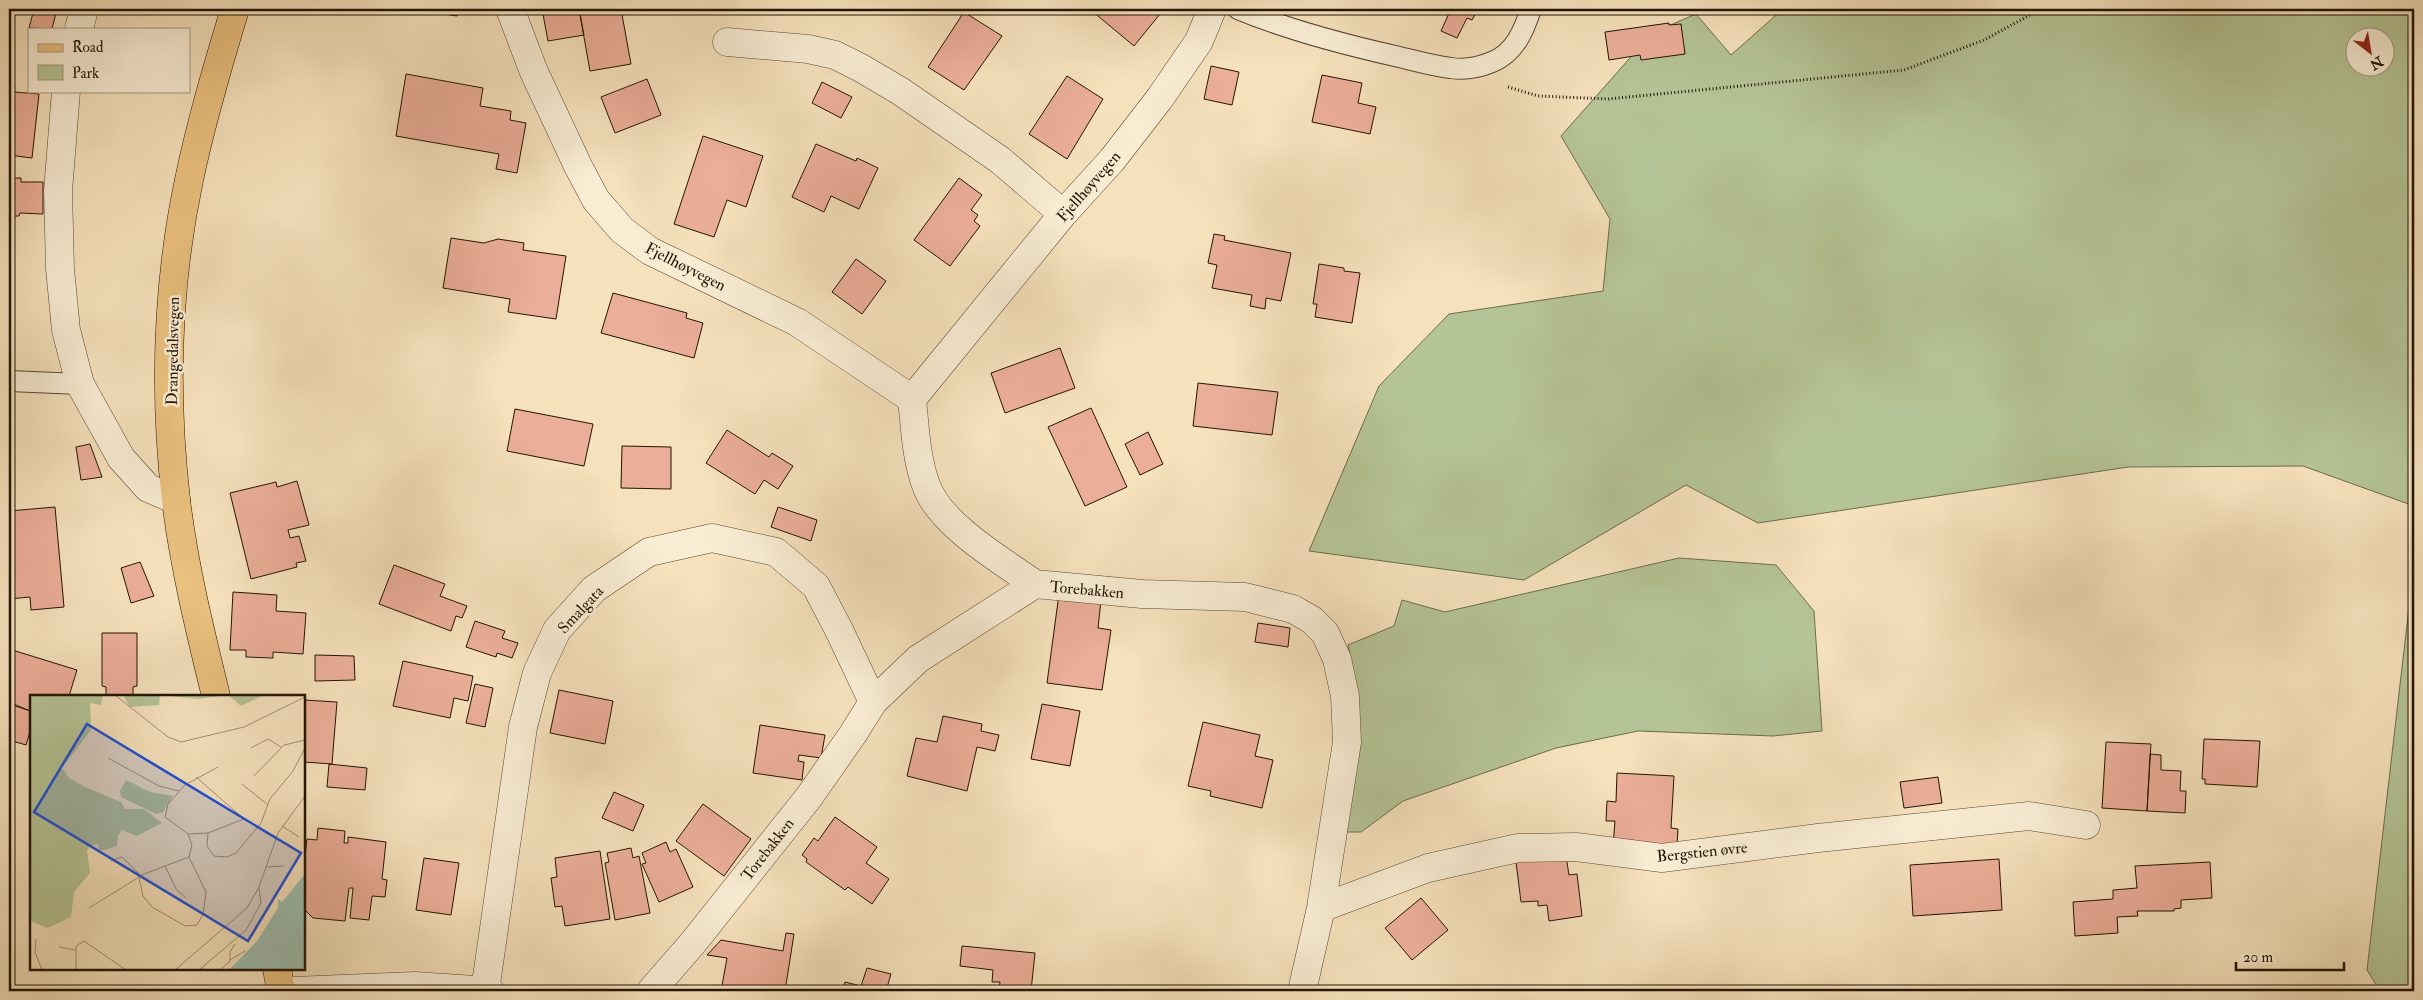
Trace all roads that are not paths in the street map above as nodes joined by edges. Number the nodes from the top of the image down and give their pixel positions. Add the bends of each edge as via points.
1 (84, 9) edge
2 (236, 9) edge
3 (510, 9) edge
4 (1212, 9) edge
5 (1238, 9) edge
6 (1531, 9) edge
7 (79, 28) edge
8 (727, 42) dead end
9 (66, 92) edge
10 (1063, 214) junction
11 (9, 381) edge
12 (80, 384) junction
13 (912, 399) junction
14 (176, 500) junction
15 (1035, 584) junction
16 (216, 695) edge
17 (873, 702) junction
18 (2086, 825) dead end
19 (1322, 908) junction
20 (277, 970) edge
21 (281, 991) edge
22 (293, 991) edge
23 (485, 991) edge
24 (490, 991) edge
25 (651, 991) edge
26 (1302, 991) edge

1 - 7 street
2 - 14 main road, Drangedalsvegen via 188,180 175,268 169,361
3 - 13 street, Fjellhøyvegen via 534,72 578,166 596,200 622,230 650,251 797,322
4 - 10 street, Fjellhøyvegen via 1199,41 1160,98 1112,160
5 - 6 lane via 1348,46 1452,68 1493,62 1507,54 1518,40
8 - 10 street via 808,49 835,55 861,68 1000,160
9 - 12 street via 58,191 60,269 66,330
10 - 13 street, Fjellhøyvegen
11 - 12 lane
12 - 14 street via 121,458 148,488
13 - 15 street via 916,446 926,487 945,516 988,552
14 - 16 main road, Drangedalsvegen via 192,598
15 - 17 street, Torebakken via 918,659
15 - 19 street, Torebakken via 1142,594 1245,597 1293,609 1312,620 1325,633 1338,659 1345,696 1347,742
17 - 23 street, Smalgata via 816,586 776,552 712,538 649,552 594,589 558,630 537,673 523,727
17 - 25 street, Torebakken via 808,797
18 - 19 street, Bergstien øvre via 2029,816 1662,858 1576,847 1518,848 1428,868
19 - 26 street
20 - 21 main road
22 - 23 street via 415,986
23 - 24 street

